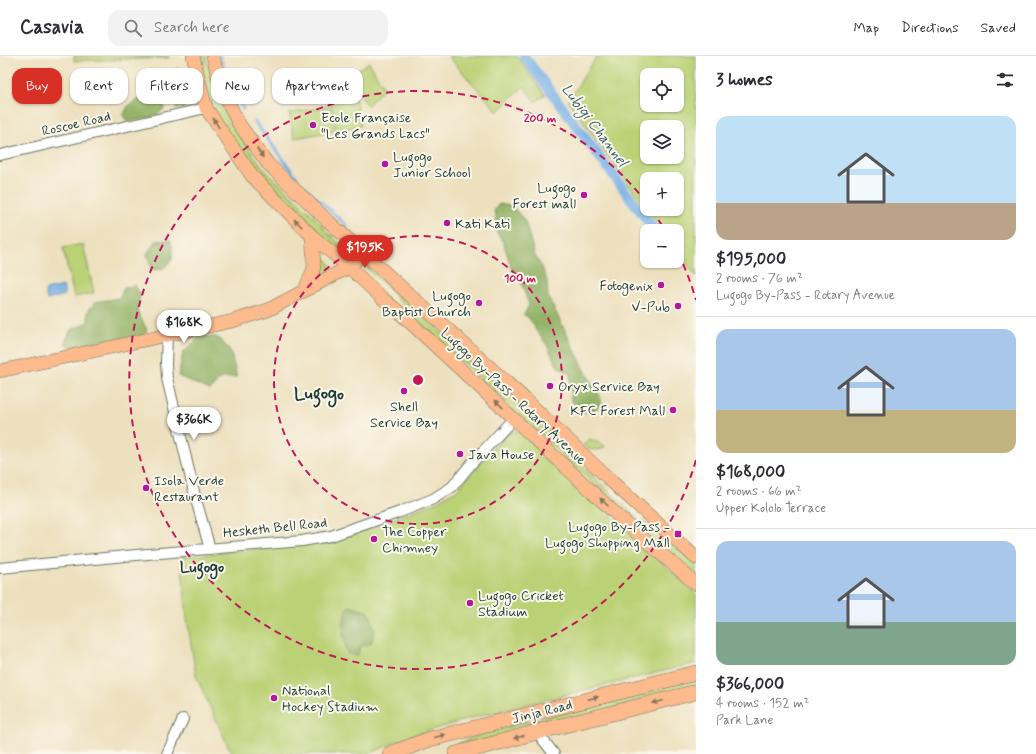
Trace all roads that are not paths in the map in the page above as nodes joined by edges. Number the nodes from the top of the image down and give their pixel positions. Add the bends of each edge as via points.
1 (193, 56) edge
2 (213, 56) edge
3 (206, 108) junction
4 (0, 155) edge
5 (312, 236) junction
6 (364, 253) junction
7 (349, 267) junction
8 (304, 291) junction
9 (414, 298) junction
10 (400, 313) junction
11 (167, 335) junction
12 (0, 371) edge
13 (514, 418) junction
14 (641, 509) junction
15 (629, 526) junction
16 (210, 549) junction
17 (696, 558) edge
18 (0, 568) edge
19 (696, 584) edge
20 (696, 673) edge
21 (696, 692) edge
22 (183, 719) dead end
23 (537, 732) junction
24 (167, 754) edge
25 (390, 754) edge
26 (456, 754) edge
27 (554, 754) edge

1 - 3 main road, Lugogo By-Pass - Rotary Avenue
2 -> 6 main road, Lugogo By-Pass - Rotary Avenue via 227,100 239,124 268,164
3 - 4 street, Roscoe Road
5 -> 3 main road, Lugogo By-Pass - Rotary Avenue via 252,176
5 - 7 main road, Lugogo By-Pass - Rotary Avenue
5 - 8 main road via 313,272
6 - 7 main road
6 - 9 main road, Lugogo By-Pass - Rotary Avenue
7 - 8 main road
7 - 10 main road, Lugogo By-Pass - Rotary Avenue
8 - 11 main road via 268,310 233,321
9 - 10 main road
9 - 14 main road, Lugogo By-Pass - Rotary Avenue
13 -> 10 main road, Lugogo By-Pass - Rotary Avenue
11 - 12 main road
11 - 16 street via 167,378
15 -> 13 main road, Lugogo By-Pass - Rotary Avenue
13 - 16 street, Hesketh Bell Road via 452,487 433,499 331,536
14 - 15 main road via 641,520
14 - 17 main road, Lugogo By-Pass - Rotary Avenue
15 - 19 main road, Lugogo By-Pass - Rotary Avenue
16 - 18 street, Hesketh Bell Road
25 -> 20 highway, Jinja Road via 430,739
21 -> 23 highway, Jinja Road
22 - 24 street
23 -> 26 highway, Jinja Road
23 - 27 street

